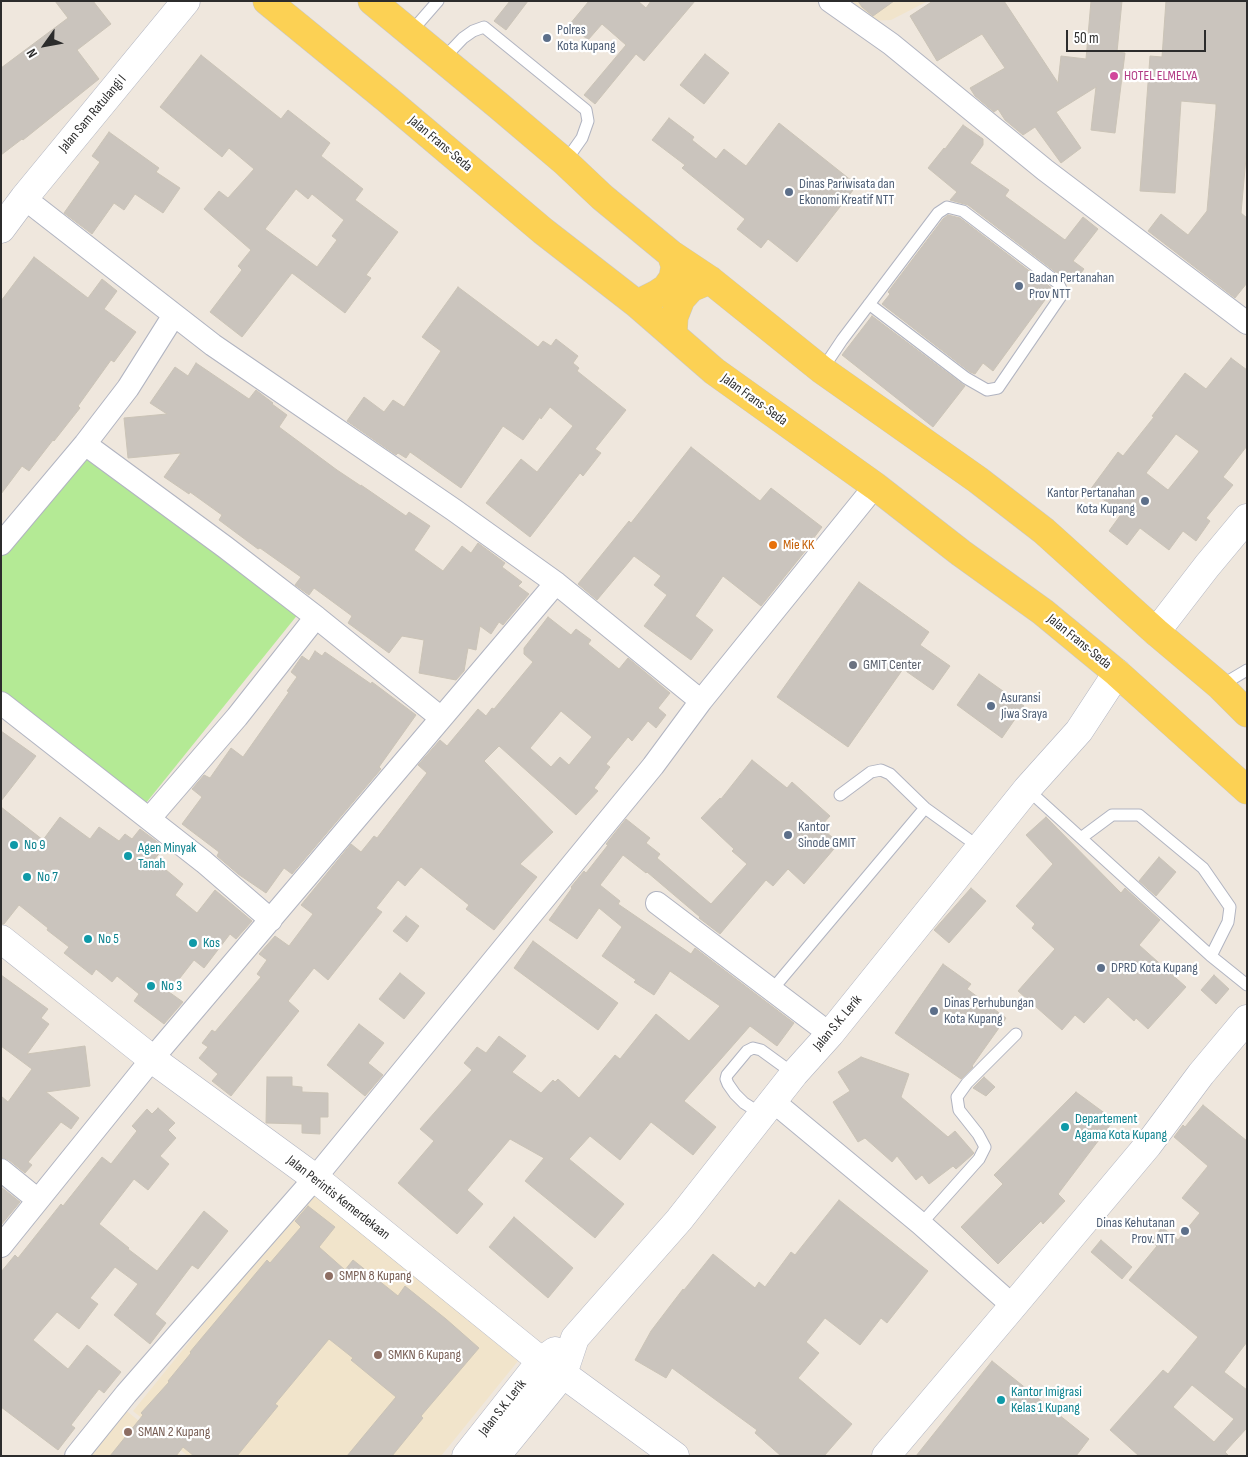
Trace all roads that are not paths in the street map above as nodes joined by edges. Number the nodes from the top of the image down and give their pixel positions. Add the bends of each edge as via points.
1 (186, 1) edge
2 (267, 1) edge
3 (372, 1) edge
4 (438, 1) edge
5 (830, 1) edge
6 (410, 33) junction
7 (443, 59) junction
8 (565, 162) junction
9 (24, 198) junction
10 (1, 229) edge
11 (671, 254) junction
12 (710, 280) junction
13 (637, 304) junction
14 (869, 304) junction
15 (174, 315) junction
16 (1247, 323) edge
17 (673, 334) junction
18 (822, 370) junction
19 (85, 444) junction
20 (875, 486) junction
21 (1247, 518) edge
22 (1, 544) edge
23 (556, 582) junction
24 (316, 618) junction
25 (1156, 632) junction
26 (1247, 670) edge
27 (1117, 673) junction
28 (1220, 686) junction
29 (701, 701) junction
30 (1, 703) edge
31 (1247, 713) edge
32 (440, 718) junction
33 (1027, 789) junction
34 (1247, 790) edge
35 (840, 795) dead end
36 (925, 808) junction
37 (149, 818) junction
38 (1081, 838) junction
39 (979, 847) junction
40 (657, 903) dead end
41 (271, 920) junction
42 (1, 939) edge
43 (1211, 956) junction
44 (1247, 985) edge
45 (771, 991) junction
46 (1247, 1019) edge
47 (830, 1034) junction
48 (1016, 1034) dead end
49 (152, 1059) junction
50 (794, 1074) junction
51 (768, 1108) junction
52 (1, 1170) edge
53 (315, 1178) junction
54 (38, 1200) junction
55 (922, 1224) junction
56 (1, 1246) edge
57 (1013, 1306) junction
58 (552, 1368) junction
59 (76, 1456) edge
60 (466, 1456) edge
61 (496, 1456) edge
62 (675, 1456) edge
63 (886, 1456) edge

1 - 9 main road, Jalan Sam Ratulangi I
2 - 13 main road, Jalan Frans-Seda
3 - 6 main road
4 - 6 lane
5 - 16 street via 891,44 1045,170
6 - 7 main road
7 - 8 main road
7 - 8 lane via 473,30 484,27 586,110 588,121 582,138
8 - 11 main road
9 - 10 main road, Jalan Sam Ratulangi I
9 - 15 street
11 - 12 main road
11 - 13 main road via 675,266 673,278 666,288
12 - 17 main road via 692,288 681,299 674,318
12 - 18 main road
13 - 17 main road, Jalan Frans-Seda
14 - 14 lane via 938,213 947,207 963,211 1058,283 1063,293 998,388 987,390 966,378
14 - 18 lane
15 - 19 street via 128,388
15 - 23 street
17 - 20 main road, Jalan Frans-Seda via 714,371
18 - 25 main road via 978,480 1037,526
19 - 22 street
19 - 24 street
20 - 27 main road, Jalan Frans-Seda via 1043,612
20 - 29 street
21 - 25 main road
23 - 29 street
23 - 32 street
24 - 32 street
24 - 37 street via 238,717
25 - 28 main road
26 - 28 lane
27 - 33 main road, Jalan S.K. Lerik via 1079,731
27 - 34 main road, Jalan Frans-Seda
28 - 31 main road
29 - 53 street via 653,766
30 - 37 street
32 - 41 street
33 - 38 lane
33 - 39 main road, Jalan S.K. Lerik
35 - 36 lane via 871,772 881,770 890,774
36 - 39 lane
36 - 45 lane
37 - 41 street
38 - 43 lane
38 - 43 lane via 1112,815 1139,815 1203,868 1230,907 1228,922
39 - 47 main road, Jalan S.K. Lerik
40 - 45 street
41 - 49 street
42 - 49 main road, Jalan Perintis Kemerdekaan
43 - 44 lane
45 - 47 street
46 - 57 main road via 1148,1145
47 - 50 main road, Jalan S.K. Lerik
48 - 55 lane via 957,1097 959,1110 985,1147 979,1159
49 - 53 main road, Jalan Perintis Kemerdekaan
49 - 54 street
50 - 51 main road, Jalan S.K. Lerik
50 - 51 lane via 761,1050 753,1048 727,1074 728,1084 744,1103
51 - 55 street
51 - 58 main road, Jalan S.K. Lerik via 679,1220
52 - 54 street
53 - 58 main road, Jalan Perintis Kemerdekaan
53 - 59 street via 126,1394
54 - 56 street
55 - 57 street
57 - 63 main road
58 - 60 main road, Jalan S.K. Lerik
58 - 61 main road
58 - 62 main road, Jalan Perintis Kemerdekaan

